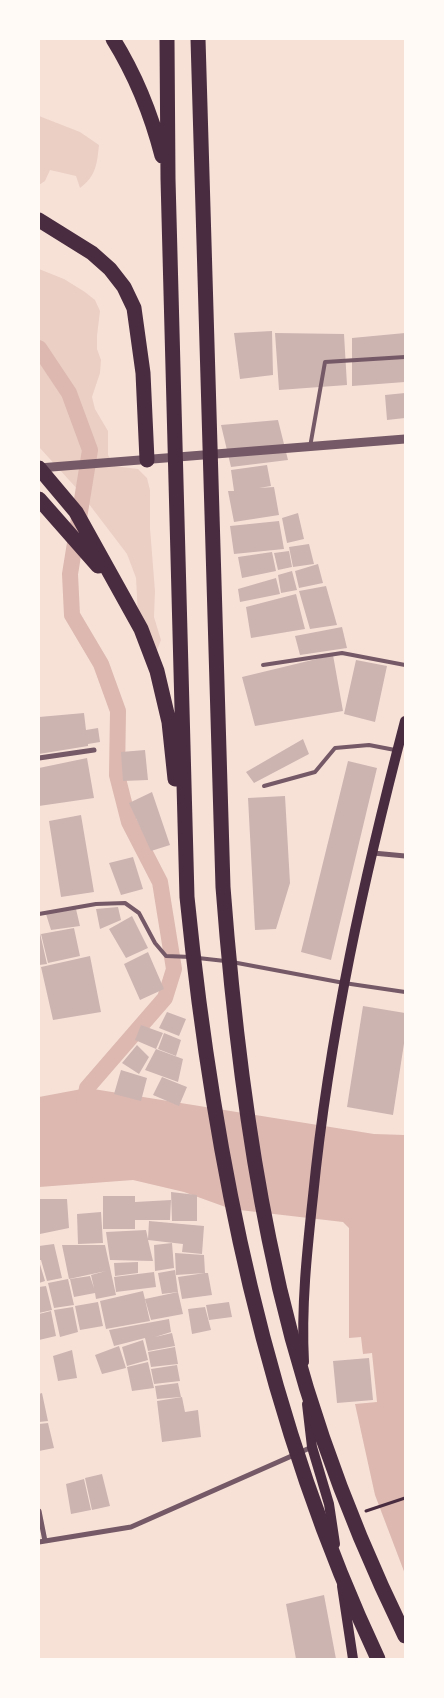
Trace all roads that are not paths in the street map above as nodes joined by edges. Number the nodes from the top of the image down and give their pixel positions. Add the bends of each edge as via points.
1 (113, 39) edge
2 (167, 39) edge
3 (198, 39) edge
4 (168, 179) junction
5 (39, 220) edge
6 (405, 357) edge
7 (405, 439) edge
8 (310, 447) junction
9 (147, 460) junction
10 (39, 468) edge
11 (39, 499) edge
12 (118, 590) junction
13 (263, 665) dead end
14 (405, 665) edge
15 (405, 721) edge
16 (94, 750) dead end
17 (398, 750) junction
18 (39, 758) edge
19 (264, 786) dead end
20 (373, 853) junction
21 (405, 856) edge
22 (187, 897) junction
23 (39, 914) edge
24 (344, 983) junction
25 (405, 992) edge
26 (312, 1447) junction
27 (39, 1512) edge
28 (45, 1540) junction
29 (39, 1542) edge
30 (405, 1636) edge
31 (353, 1659) edge
32 (378, 1659) edge

1 - 4 highway via 147,104
2 - 4 highway
3 - 30 highway via 223,887 231,996 242,1081 269,1241 288,1320 343,1494
4 - 22 highway
5 - 9 highway via 110,268 124,286 134,308 143,373
6 - 8 lane via 325,362
7 - 8 street
8 - 9 street
9 - 10 street
10 - 12 highway via 76,512
11 - 12 highway
12 - 22 highway via 141,629 169,722
13 - 14 lane via 342,653
15 - 17 main road
16 - 18 street
17 - 19 lane via 369,745 336,748 315,772
17 - 20 main road
20 - 21 street
20 - 24 main road
22 - 32 highway via 209,1078 244,1258 264,1341 315,1510 349,1598
23 - 24 lane via 96,904 125,903 139,913 166,956 248,963
24 - 25 lane
24 - 26 main road via 321,1112 308,1247 303,1343
26 - 28 street via 131,1527
26 - 31 main road via 329,1504
27 - 28 street
28 - 29 street

